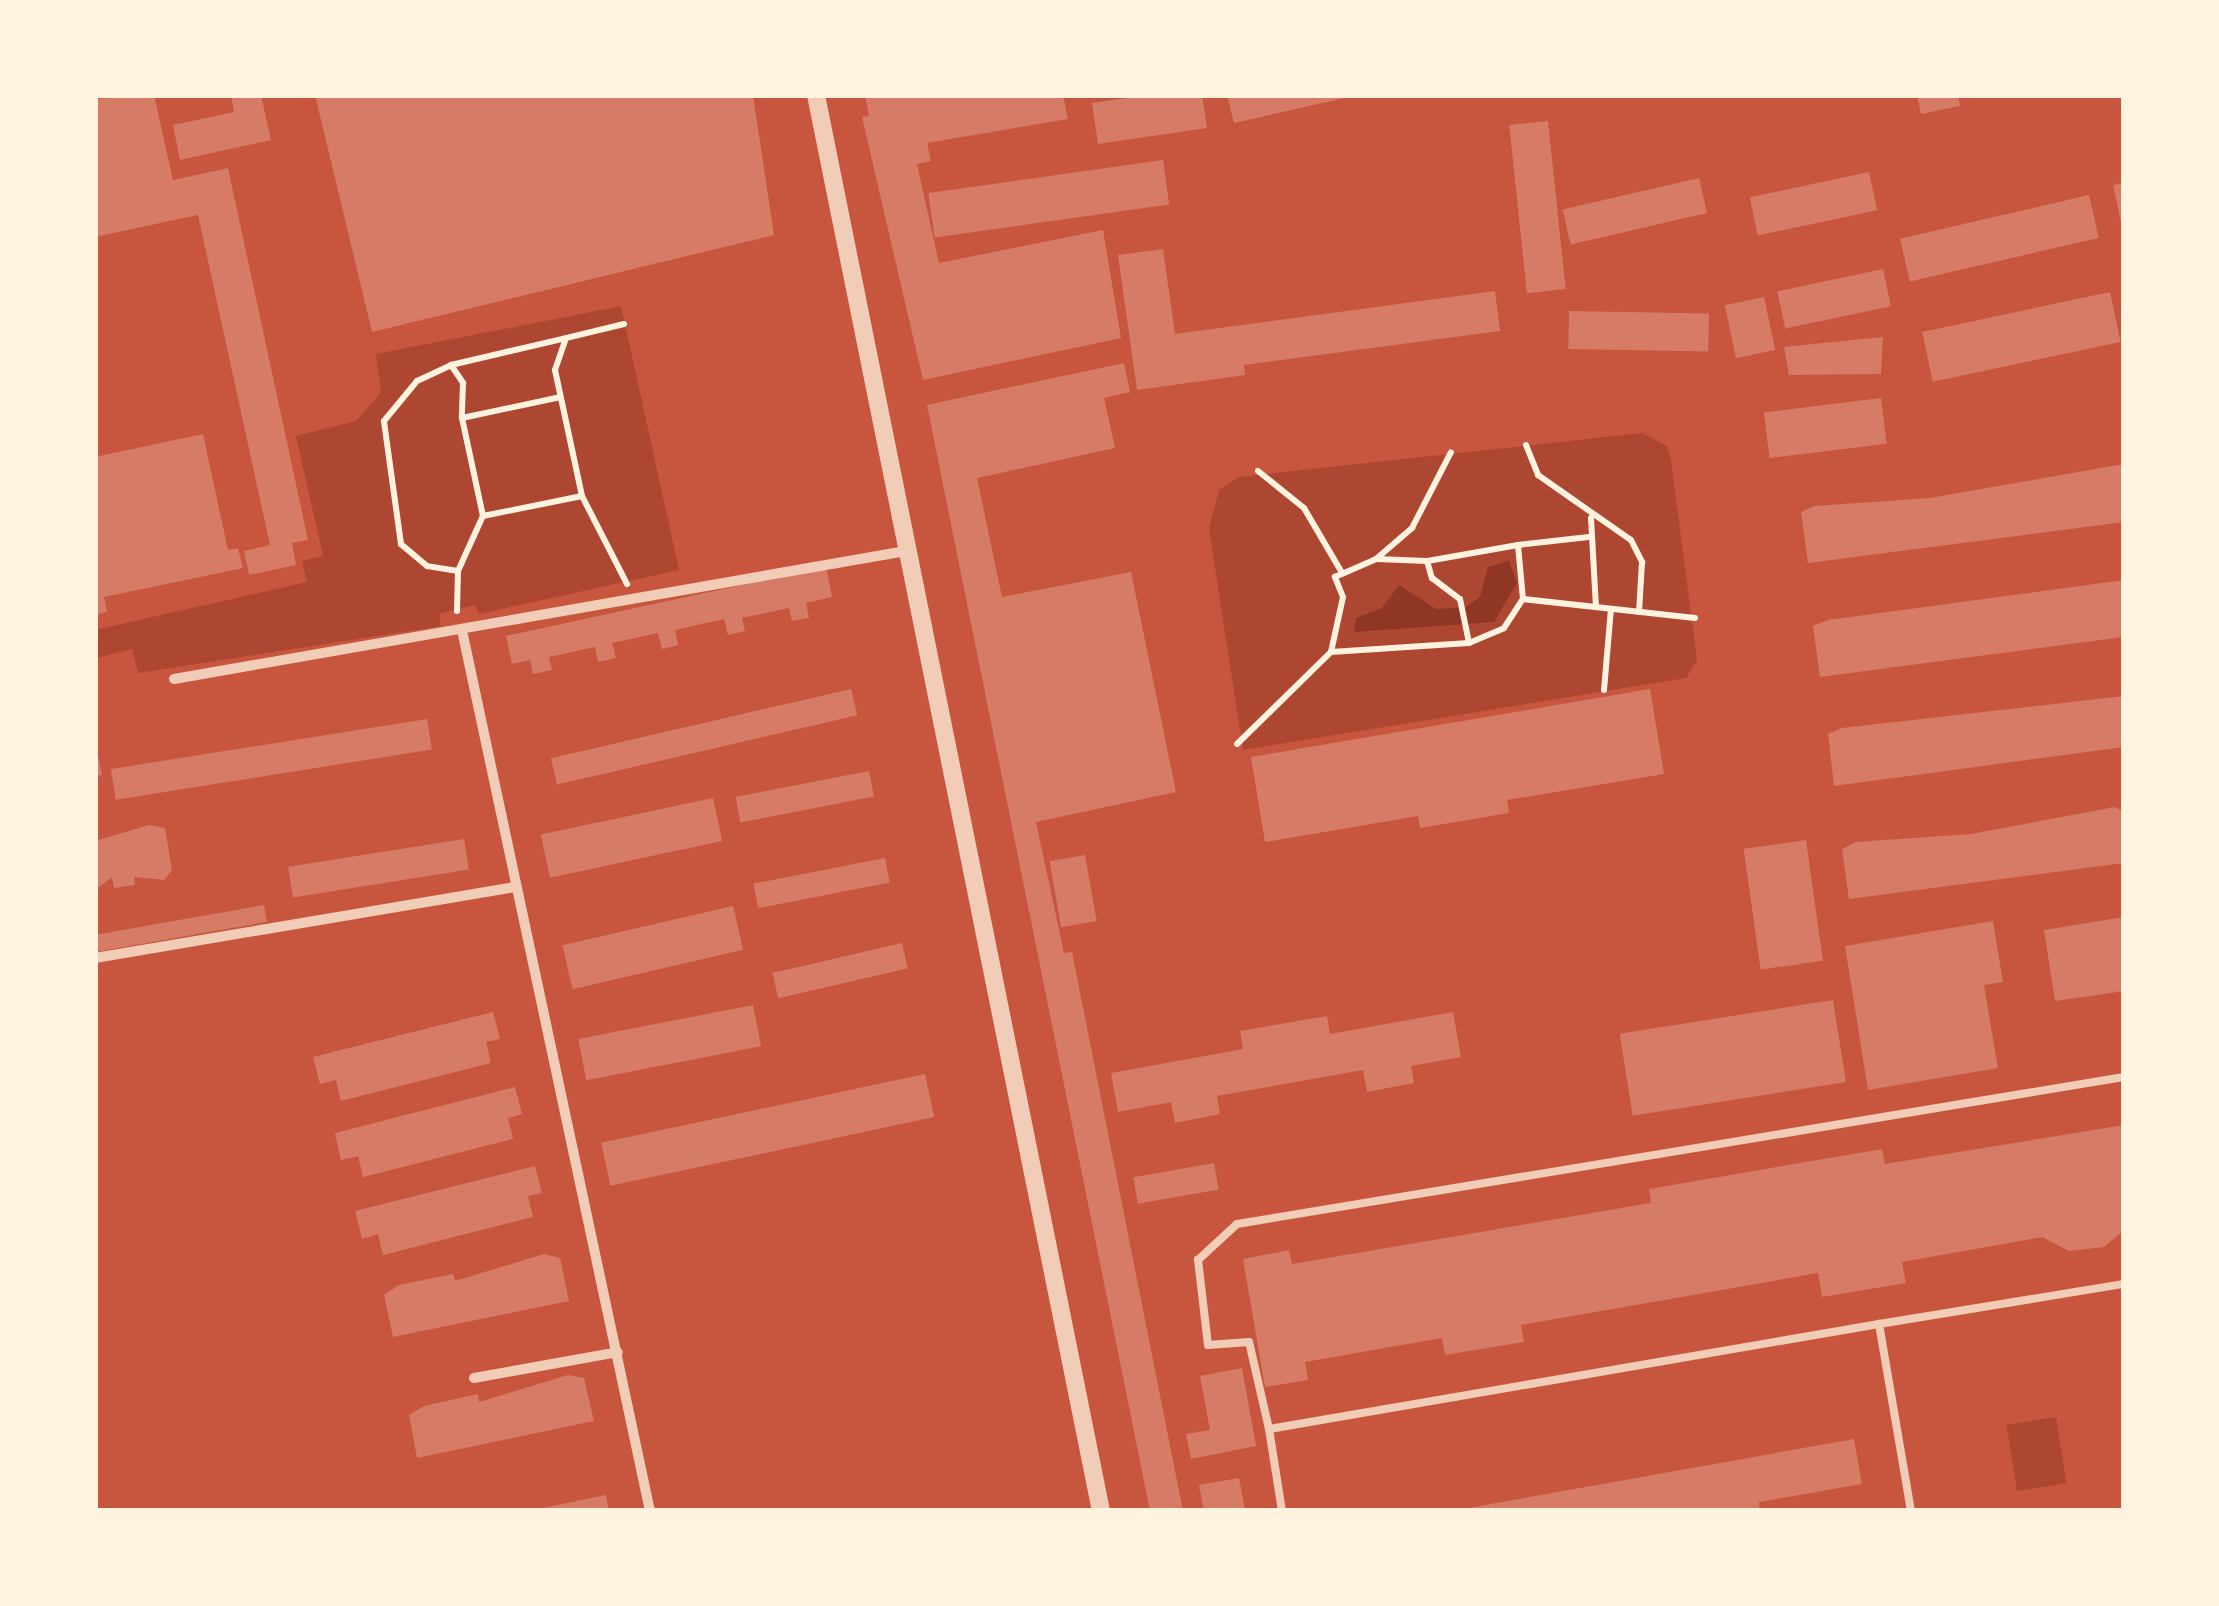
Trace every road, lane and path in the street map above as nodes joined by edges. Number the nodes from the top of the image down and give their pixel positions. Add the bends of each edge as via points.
1 (816, 95) edge
2 (624, 324) dead end
3 (566, 338) junction
4 (450, 365) junction
5 (560, 397) junction
6 (462, 418) junction
7 (1526, 445) dead end
8 (1451, 452) dead end
9 (1258, 471) dead end
10 (582, 496) junction
11 (483, 516) junction
12 (1591, 518) junction
13 (1589, 537) junction
14 (1518, 546) junction
15 (906, 551) junction
16 (1376, 559) junction
17 (1427, 560) junction
18 (458, 571) junction
19 (1341, 571) junction
20 (632, 599) junction
21 (1523, 599) junction
22 (1596, 607) junction
23 (1611, 609) junction
24 (1640, 612) junction
25 (1695, 618) dead end
26 (464, 634) junction
27 (1468, 639) junction
28 (1331, 652) junction
29 (174, 679) dead end
30 (1604, 690) dead end
31 (1237, 744) dead end
32 (516, 887) junction
33 (95, 958) edge
34 (2124, 1076) edge
35 (2124, 1284) edge
36 (1879, 1324) junction
37 (618, 1352) junction
38 (474, 1378) dead end
39 (1269, 1429) junction
40 (650, 1511) edge
41 (1101, 1511) edge
42 (1282, 1511) edge
43 (1911, 1511) edge

1 - 15 street
2 - 3 path
3 - 4 path
3 - 5 path via 554,370
4 - 6 path via 463,382
4 - 18 path via 402,394 382,436 402,544 427,566
5 - 6 path
5 - 10 path
6 - 11 path
7 - 12 path via 1530,467
8 - 16 path via 1412,528
9 - 19 path via 1304,508
10 - 11 path
10 - 20 path
11 - 18 path
12 - 13 path
12 - 24 path via 1639,551
13 - 14 path
13 - 22 path
14 - 17 path
14 - 21 path
15 - 20 street
15 - 41 street
16 - 17 path
16 - 19 path
17 - 27 path via 1432,578 1460,599
18 - 26 path
19 - 28 path
20 - 26 street
21 - 22 path
21 - 27 path via 1504,628
22 - 23 path
23 - 24 path
23 - 30 path
24 - 25 path
26 - 29 street
26 - 32 street
27 - 28 path
28 - 31 path
32 - 33 street
32 - 37 street
34 - 39 lane via 1237,1224 1198,1260 1208,1346 1249,1342
35 - 36 lane
36 - 39 lane
36 - 43 lane
37 - 38 street
37 - 40 street
39 - 42 lane

